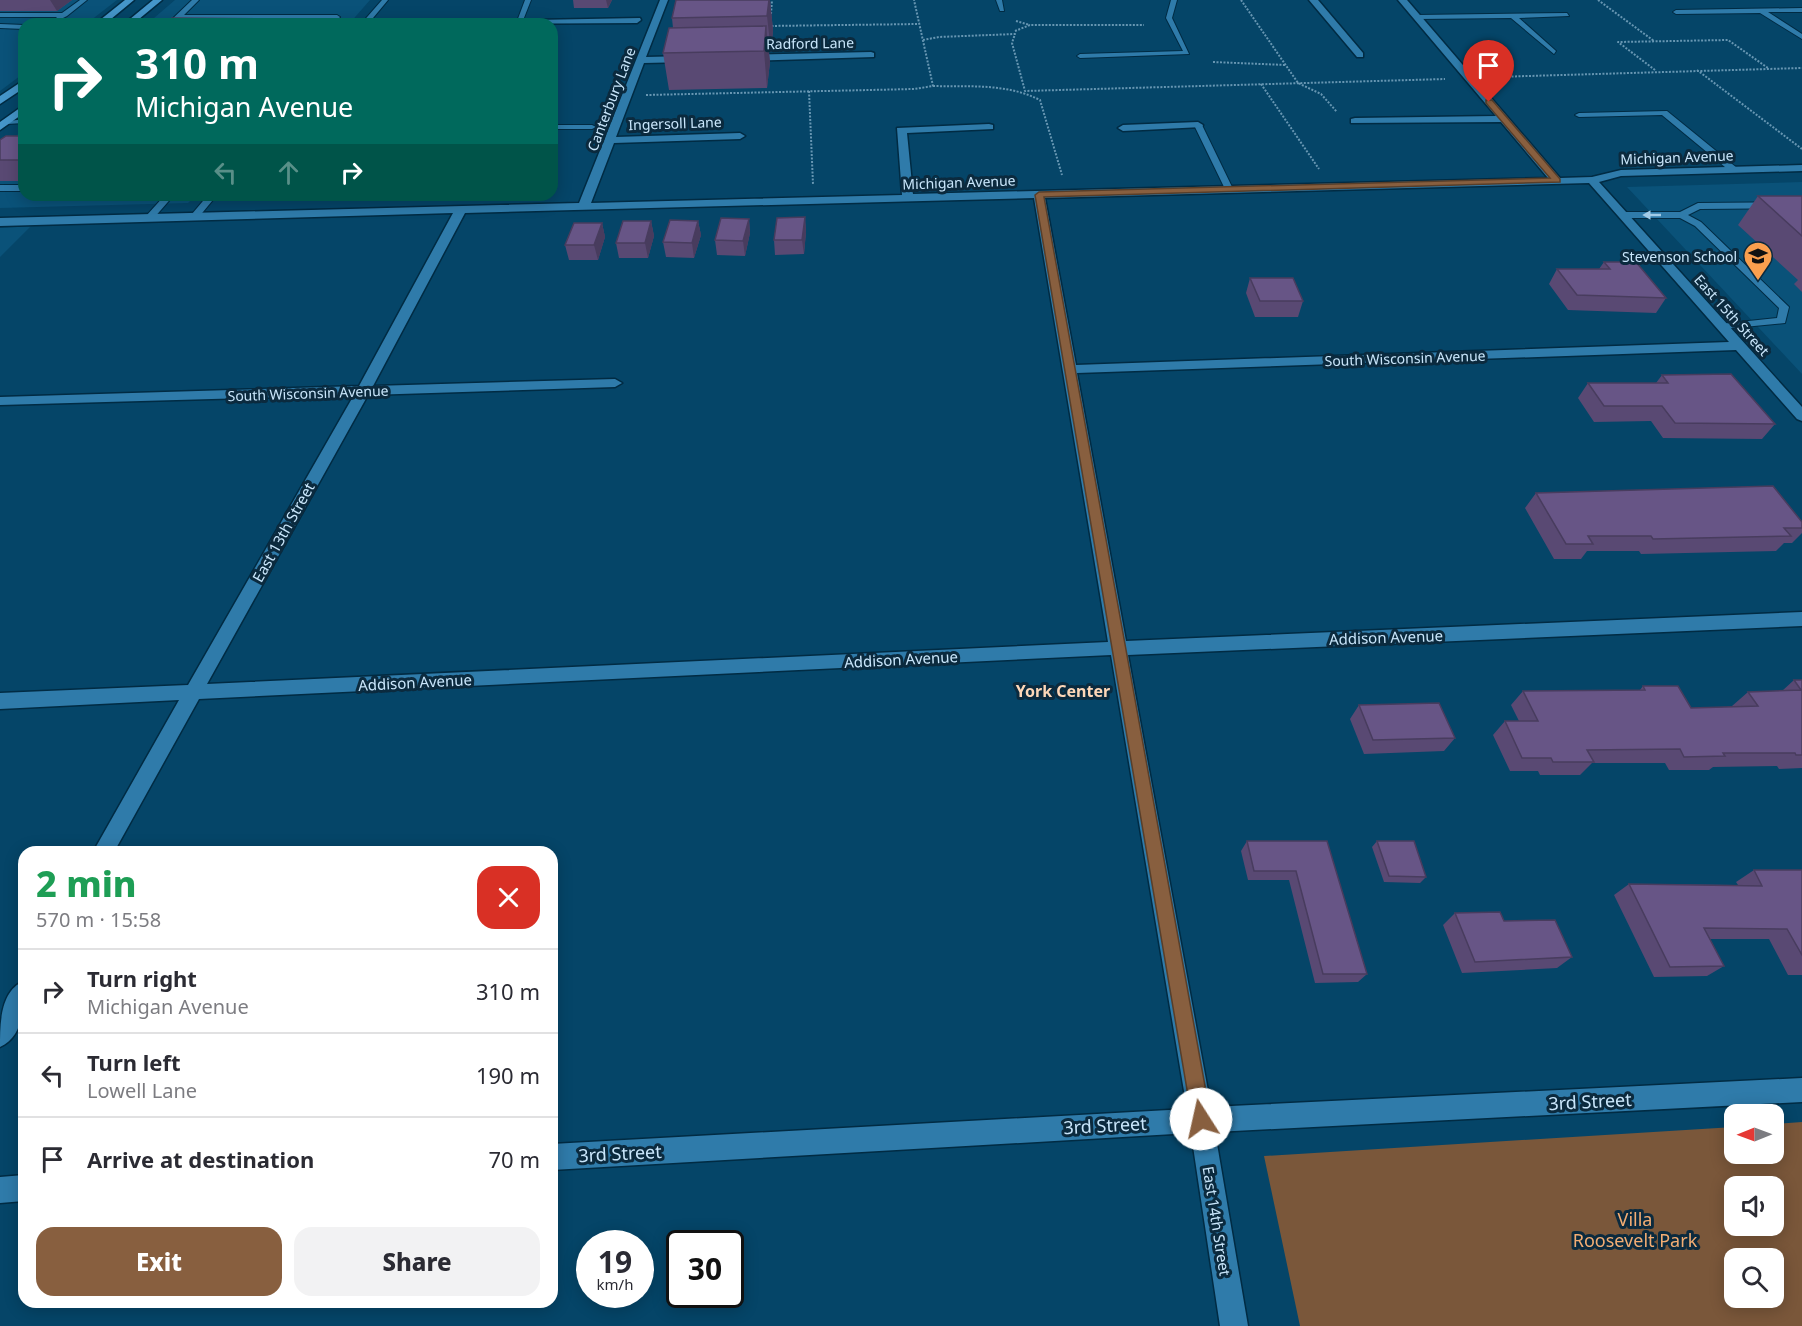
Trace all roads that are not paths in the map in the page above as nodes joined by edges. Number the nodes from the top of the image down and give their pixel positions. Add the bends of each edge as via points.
1 (84, 0) edge
2 (130, 0) edge
3 (158, 0) edge
4 (196, 0) edge
5 (385, 0) edge
6 (528, 0) edge
7 (664, 0) edge
8 (999, 0) edge
9 (1174, 0) edge
10 (1313, 0) edge
11 (1402, 0) edge
12 (1002, 10) dead end
13 (1760, 10) junction
14 (1802, 10) edge
15 (1676, 12) dead end
16 (0, 15) edge
17 (65, 15) junction
18 (1567, 15) dead end
19 (1513, 16) junction
20 (178, 17) joint
21 (1417, 17) junction
22 (60, 18) edge
23 (107, 18) edge
24 (136, 18) edge
25 (336, 18) edge
26 (369, 18) edge
27 (521, 18) edge
28 (637, 20) dead end
29 (558, 22) edge
30 (0, 26) edge
31 (18, 27) edge
32 (1802, 37) edge
33 (1554, 52) dead end
34 (872, 55) dead end
35 (1360, 55) dead end
36 (1080, 56) dead end
37 (740, 58) edge
38 (694, 59) edge
39 (641, 60) junction
40 (18, 88) edge
41 (0, 101) edge
42 (18, 113) edge
43 (1579, 115) dead end
44 (1503, 119) junction
45 (1355, 121) dead end
46 (18, 123) edge
47 (3, 124) edge
48 (1198, 125) joint
49 (592, 126) dead end
50 (989, 127) dead end
51 (558, 128) edge
52 (1123, 128) dead end
53 (740, 136) dead end
54 (611, 140) junction
55 (1802, 168) edge
56 (1734, 170) junction
57 (1557, 180) junction
58 (1592, 180) junction
59 (0, 188) edge
60 (18, 188) edge
61 (1229, 189) junction
62 (1039, 195) junction
63 (908, 198) junction
64 (165, 201) edge
65 (208, 201) edge
66 (1802, 205) edge
67 (583, 208) junction
68 (461, 210) junction
69 (1623, 215) junction
70 (1682, 215) junction
71 (195, 216) junction
72 (150, 217) junction
73 (0, 222) edge
74 (1723, 326) junction
75 (1740, 346) junction
76 (1070, 369) junction
77 (615, 384) dead end
78 (363, 391) junction
79 (0, 401) edge
80 (1802, 416) edge
81 (1802, 619) edge
82 (1119, 648) junction
83 (192, 693) junction
84 (0, 701) edge
85 (106, 846) edge
86 (18, 1003) edge
87 (0, 1035) edge
88 (1802, 1090) edge
89 (1201, 1119) junction
90 (558, 1157) edge
91 (18, 1188) edge
92 (0, 1190) edge
93 (1234, 1326) edge

1 - 17 lane
2 - 23 main road
3 - 24 main road
4 - 20 lane
5 - 26 lane
6 - 27 lane
7 - 39 street, Canterbury Lane
8 - 12 lane
9 - 36 lane via 1170,18 1187,53
10 - 35 street
11 - 21 street
13 - 14 lane
13 - 15 lane
13 - 32 lane
16 - 17 lane
17 - 22 lane
18 - 19 lane
19 - 21 lane
19 - 33 lane
20 - 25 lane
21 - 44 street
28 - 29 street
30 - 31 lane
34 - 37 street, Radford Lane
38 - 39 street
39 - 54 street, Canterbury Lane
40 - 41 main road
42 - 47 main road
43 - 56 lane via 1664,112
44 - 45 street
44 - 57 street
46 - 47 lane
48 - 52 street
48 - 61 lane
49 - 51 lane
50 - 63 street via 901,130
53 - 54 street, Ingersoll Lane
54 - 67 street, Canterbury Lane
55 - 56 street, Michigan Avenue
56 - 58 street, Michigan Avenue via 1622,173
57 - 58 street, Michigan Avenue
57 - 61 street, Michigan Avenue
58 - 69 street, East 15th Street
59 - 60 lane
61 - 62 street, Michigan Avenue
62 - 63 street, Michigan Avenue
62 - 76 street, East 14th Street
63 - 67 street, Michigan Avenue
64 - 72 lane
65 - 71 lane
66 - 70 lane via 1698,206
67 - 68 street, Michigan Avenue
68 - 71 street, Michigan Avenue
68 - 78 street, East 13th Street
70 -> 69 lane
69 - 74 street, East 15th Street
70 - 74 lane via 1698,224 1784,307 1782,321
71 - 72 street, Michigan Avenue
72 - 73 street, Michigan Avenue
74 - 75 street, East 15th Street
75 - 76 street, South Wisconsin Avenue
75 - 80 street, East 15th Street
76 - 82 street, East 14th Street
77 - 78 street, South Wisconsin Avenue
78 - 79 street, South Wisconsin Avenue
78 - 83 street, East 13th Street
81 - 82 street, Addison Avenue
82 - 83 street, Addison Avenue
82 - 89 street, East 14th Street
83 - 84 street, Addison Avenue
83 - 85 street, East 13th Street
86 - 87 street
88 - 89 street, 3rd Street
89 - 90 street, 3rd Street
89 - 93 street, East 14th Street
91 - 92 street

